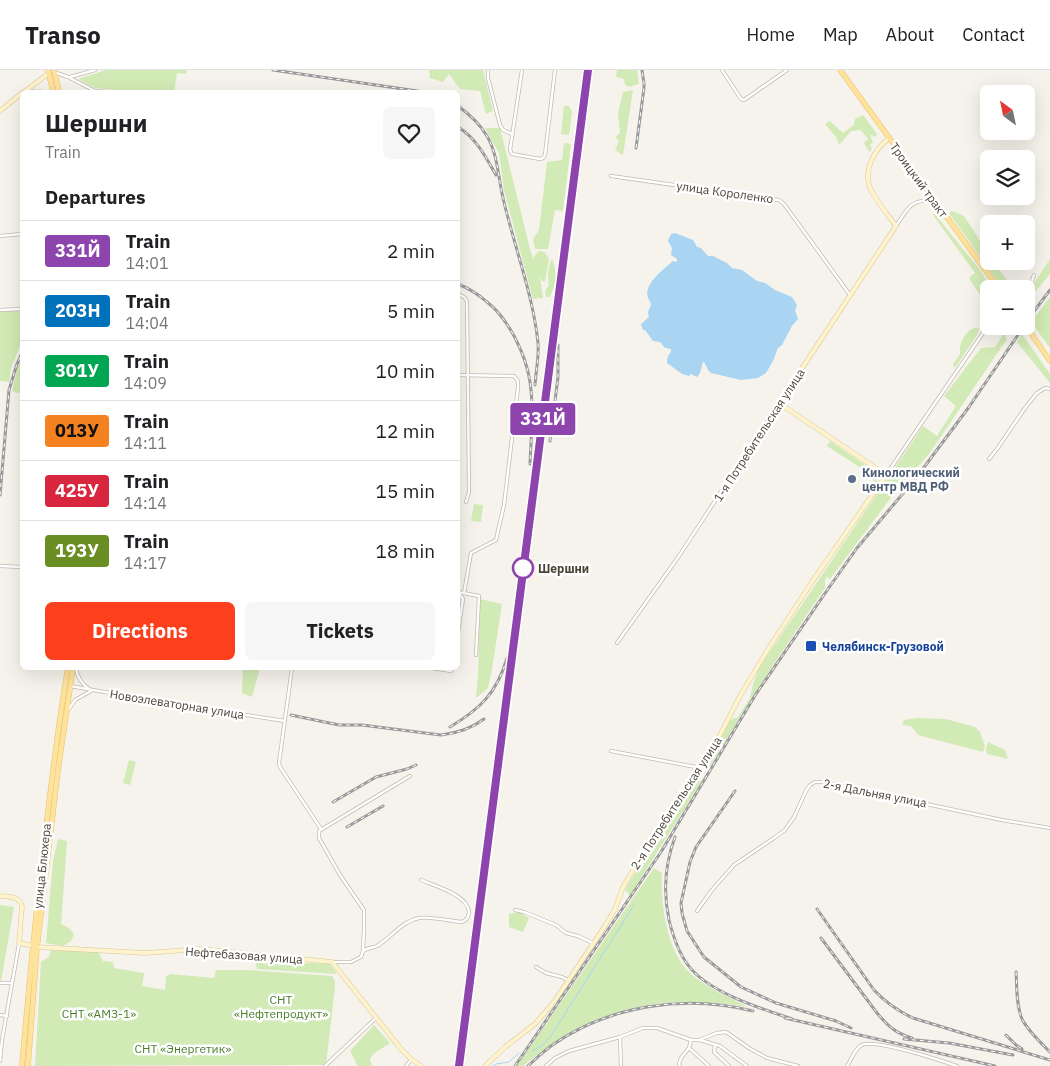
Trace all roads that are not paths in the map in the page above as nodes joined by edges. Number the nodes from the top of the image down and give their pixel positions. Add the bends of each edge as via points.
1 (95, 70) edge
2 (488, 70) edge
3 (522, 70) edge
4 (555, 70) edge
5 (722, 70) edge
6 (787, 70) edge
7 (840, 70) edge
8 (51, 71) edge
9 (68, 78) junction
10 (28, 90) edge
11 (53, 90) edge
12 (58, 90) edge
13 (91, 90) edge
14 (20, 96) edge
15 (0, 111) edge
16 (512, 134) junction
17 (889, 138) junction
18 (611, 176) dead end
19 (934, 200) junction
20 (896, 226) junction
21 (20, 234) edge
22 (0, 236) edge
23 (1034, 275) dead end
24 (992, 280) edge
25 (1032, 280) edge
26 (460, 295) edge
27 (850, 296) junction
28 (20, 309) edge
29 (0, 310) edge
30 (982, 335) edge
31 (1032, 335) edge
32 (1050, 361) edge
33 (460, 375) edge
34 (468, 375) junction
35 (1050, 389) edge
36 (780, 404) junction
37 (989, 459) dead end
38 (886, 475) junction
39 (466, 502) dead end
40 (0, 566) edge
41 (20, 567) edge
42 (460, 592) edge
43 (464, 593) junction
44 (460, 594) edge
45 (460, 612) edge
46 (617, 643) dead end
47 (476, 655) dead end
48 (68, 670) edge
49 (74, 670) edge
50 (76, 670) edge
51 (292, 670) edge
52 (70, 686) junction
53 (92, 691) junction
54 (66, 715) junction
55 (285, 721) junction
56 (611, 751) dead end
57 (701, 768) junction
58 (410, 776) dead end
59 (1050, 828) edge
60 (321, 829) junction
61 (421, 880) dead end
62 (0, 896) edge
63 (515, 910) dead end
64 (697, 911) dead end
65 (19, 943) junction
66 (594, 944) junction
67 (35, 946) junction
68 (363, 951) junction
69 (332, 962) junction
70 (536, 966) dead end
71 (569, 981) junction
72 (0, 983) edge
73 (12, 983) junction
74 (0, 1015) edge
75 (7, 1016) junction
76 (376, 1018) junction
77 (620, 1037) junction
78 (2, 1040) junction
79 (690, 1040) junction
80 (699, 1040) junction
81 (715, 1045) junction
82 (0, 1046) edge
83 (689, 1048) junction
84 (412, 1059) junction
85 (0, 1060) edge
86 (777, 1061) junction
87 (22, 1066) edge
88 (28, 1066) edge
89 (325, 1066) edge
90 (406, 1066) edge
91 (421, 1066) edge
92 (485, 1066) edge
93 (546, 1066) edge
94 (621, 1066) edge
95 (680, 1066) edge
96 (709, 1066) edge
97 (729, 1066) edge
98 (747, 1066) edge
99 (774, 1066) edge
100 (798, 1066) edge
101 (847, 1066) edge
102 (957, 1066) edge

1 - 9 street
2 - 16 street via 501,128
3 - 16 street
4 - 16 street via 543,158 510,153
5 - 6 street via 744,100
7 - 17 main road, Троицкий тракт
8 - 9 street
8 - 10 street
8 - 11 main road
8 - 12 main road
9 - 13 street
14 - 15 street
17 - 19 main road, Троицкий тракт
17 - 20 street via 872,157 867,179 872,193
18 - 27 street, улица Короленко via 779,200
19 - 20 street, 1-я Потребительская улица via 914,202
19 - 24 main road, Троицкий тракт
20 - 27 street, 1-я Потребительская улица
21 - 22 street
23 - 25 street
26 - 34 street via 467,301
27 - 36 street, 1-я Потребительская улица
28 - 29 street
30 - 38 street, 2-я Потребительская улица
31 - 32 main road
33 - 34 street
34 - 39 street via 469,492
34 - 43 street via 514,376 518,388 504,505 496,540 471,553
35 - 37 street via 1037,393
36 - 38 street
36 - 46 street, 1-я Потребительская улица
38 - 57 street, 2-я Потребительская улица via 770,646
40 - 41 street
42 - 43 street
43 - 47 street via 479,596
44 - 45 street via 463,598
48 - 67 main road, улица Блюхера via 46,822
49 - 52 main road, улица Блюхера
50 - 53 street via 86,688
51 - 55 street
52 - 53 street, Новоэлеваторная улица
52 - 54 main road, улица Блюхера
53 - 54 street via 75,700
53 - 55 street, Новоэлеваторная улица
54 - 67 main road, улица Блюхера
55 - 60 street via 280,767
56 - 57 street
57 - 66 street, 2-я Потребительская улица via 623,886 615,909
58 - 60 street
59 - 64 street, 2-я Дальняя улица via 815,782 806,791 785,830 734,865
60 - 68 street via 319,838 364,910
61 - 68 street via 459,897 467,904 466,920 421,917 404,924 375,947
62 - 65 street via 22,903
63 - 66 street
65 - 67 street, Нефтебазовая улица
65 - 73 street
66 - 71 street, 2-я Потребительская улица
67 - 69 street, Нефтебазовая улица via 146,953 200,950
67 - 87 main road, улица Блюхера
67 - 88 main road, улица Блюхера
68 - 69 street via 355,961
69 - 76 street
70 - 71 street
71 - 92 street, 2-я Потребительская улица via 536,1024
72 - 73 street
73 - 75 street
74 - 75 street
75 - 78 street
76 - 84 street
76 - 89 street
77 - 79 street via 652,1027
77 - 93 street via 561,1054
77 - 94 street
78 - 82 street
78 - 85 street
79 - 80 street
79 - 83 street
80 - 81 street
80 - 86 street via 726,1032 749,1048
81 - 97 street via 714,1052
81 - 98 street
83 - 95 street via 681,1058
83 - 96 street
84 - 90 street
84 - 91 street
86 - 99 street
86 - 100 street
101 - 102 street via 863,1044 899,1048

